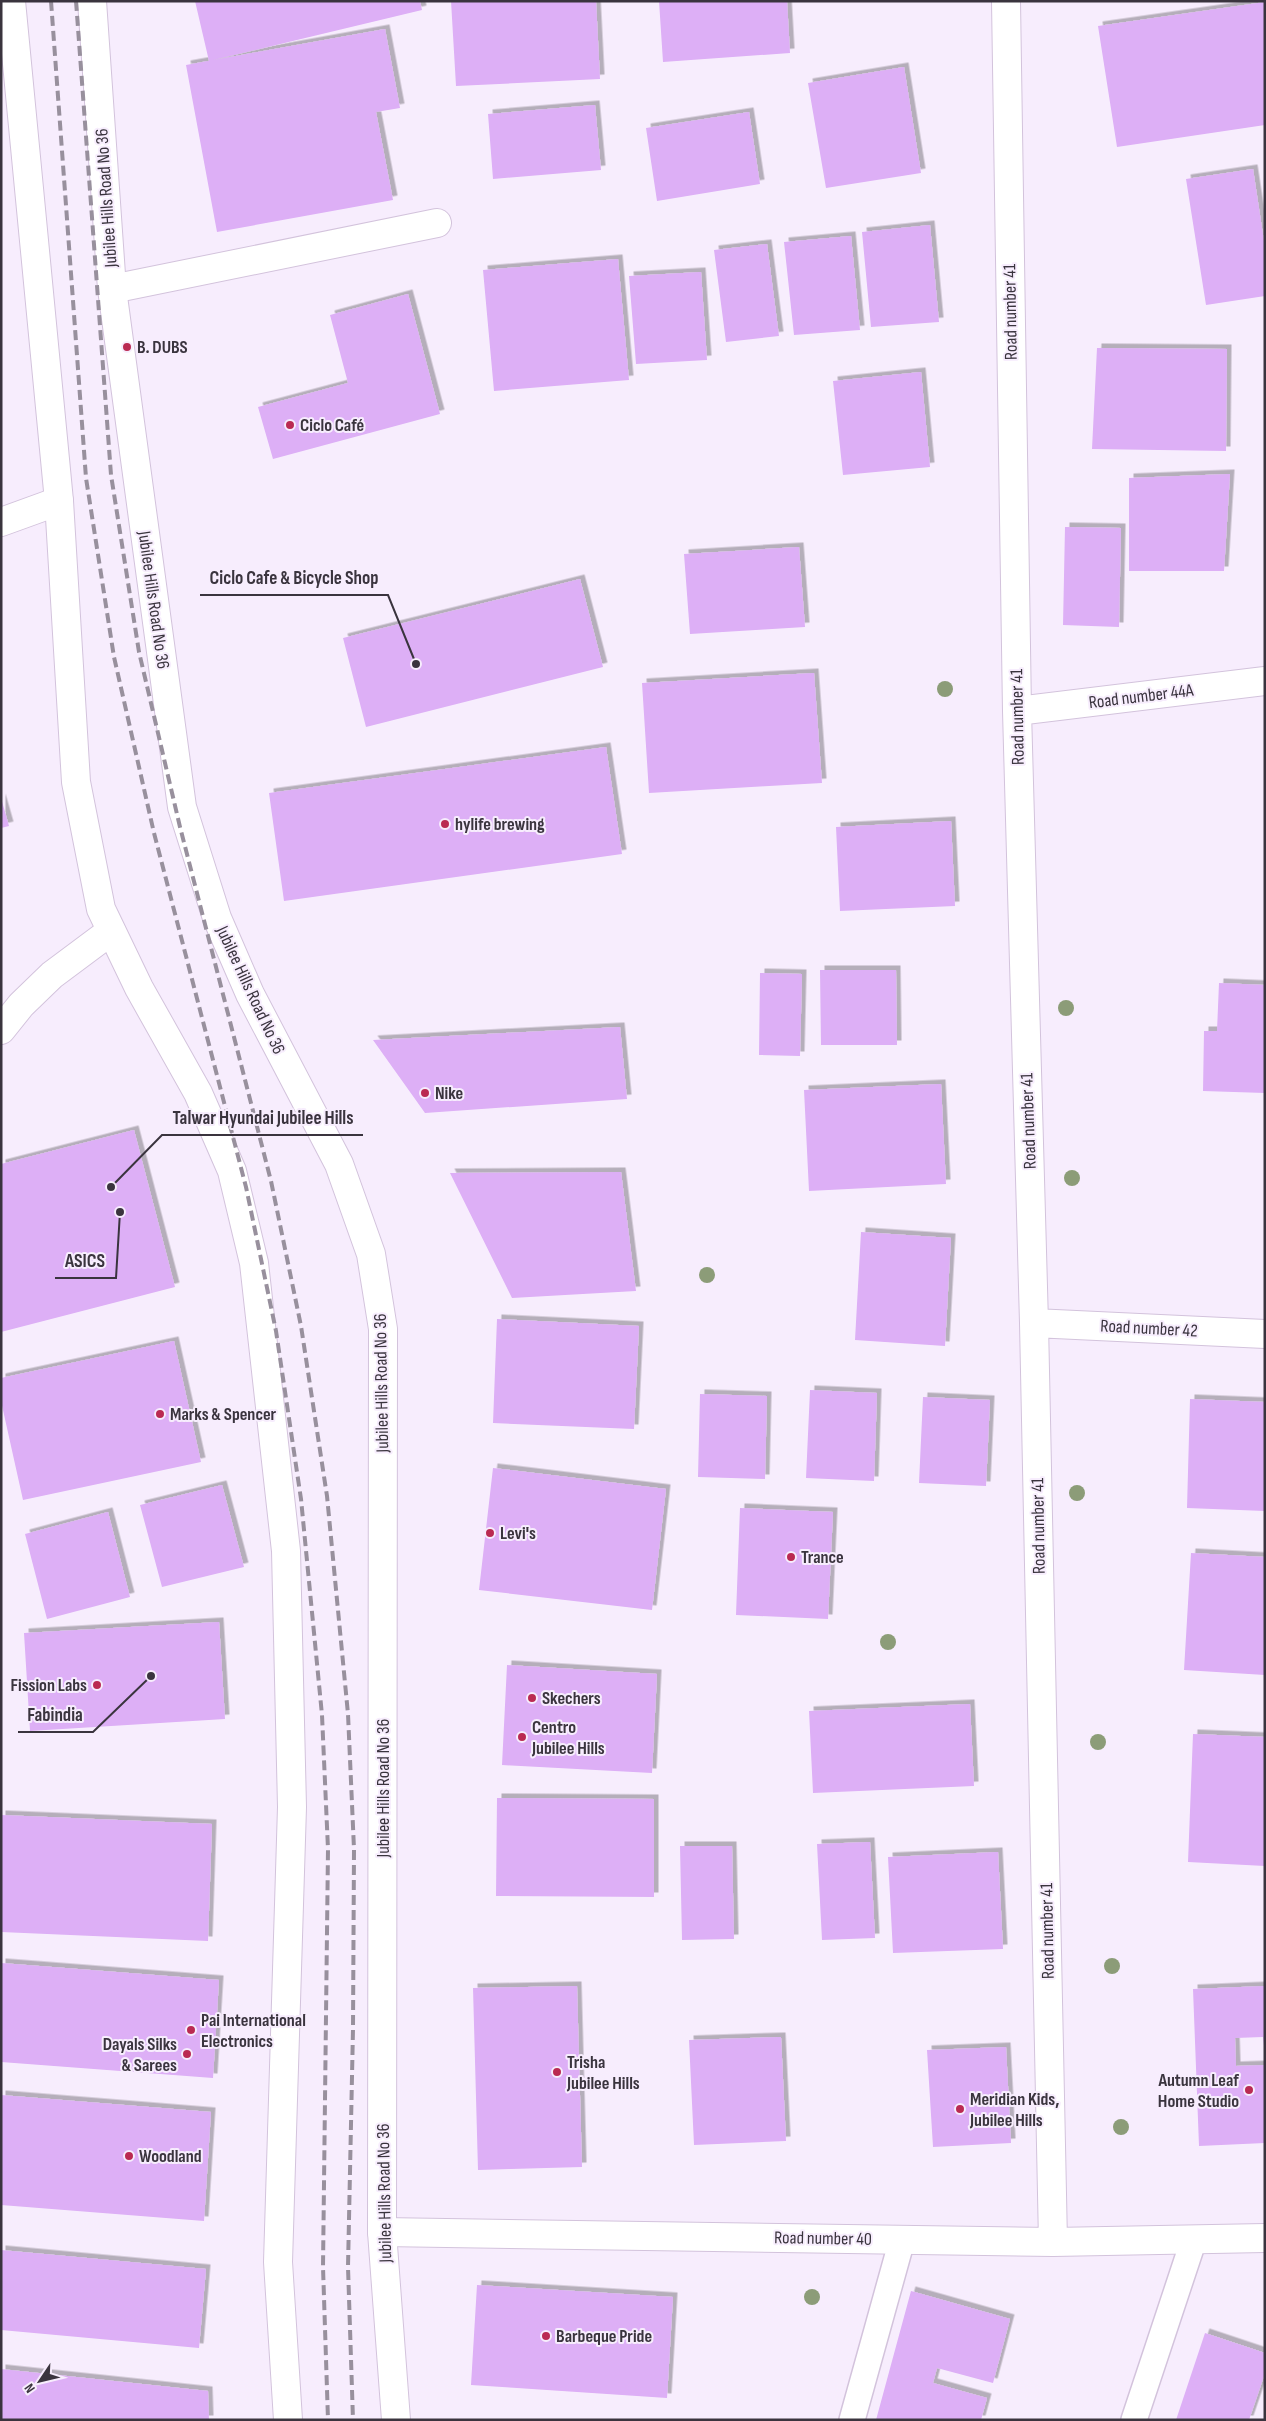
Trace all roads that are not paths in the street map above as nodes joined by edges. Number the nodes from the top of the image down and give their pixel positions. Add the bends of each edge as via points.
1 (10, 1) edge
2 (92, 1) edge
3 (1006, 1) edge
4 (437, 223) dead end
5 (112, 289) junction
6 (59, 501) junction
7 (1, 522) edge
8 (1265, 681) edge
9 (1017, 711) junction
10 (111, 931) junction
11 (1, 1030) edge
12 (1034, 1323) junction
13 (1265, 1334) edge
14 (382, 2232) junction
15 (1265, 2238) edge
16 (1194, 2239) junction
17 (902, 2240) junction
18 (1054, 2242) junction
19 (288, 2420) edge
20 (396, 2420) edge
21 (852, 2420) edge
22 (1134, 2420) edge

1 - 6 main road
2 - 5 main road, Jubilee Hills Road No 36
3 - 9 main road, Road number 41
4 - 5 main road
5 - 14 main road, Jubilee Hills Road No 36 via 182,807 217,918 250,994 339,1164 371,1254 383,1329
6 - 7 main road
6 - 10 main road via 76,782 101,909
8 - 9 main road, Road number 44A
9 - 12 main road, Road number 41
10 - 11 main road via 52,975
10 - 19 main road via 198,1093 232,1171 254,1263 286,1551 292,1807 278,2262
12 - 13 main road, Road number 42
12 - 18 main road, Road number 41
14 - 17 main road, Road number 40
14 - 20 main road, Jubilee Hills Road No 36
15 - 16 main road, Road number 40
16 - 18 main road, Road number 40
16 - 22 lane
17 - 18 main road, Road number 40
17 - 21 lane

